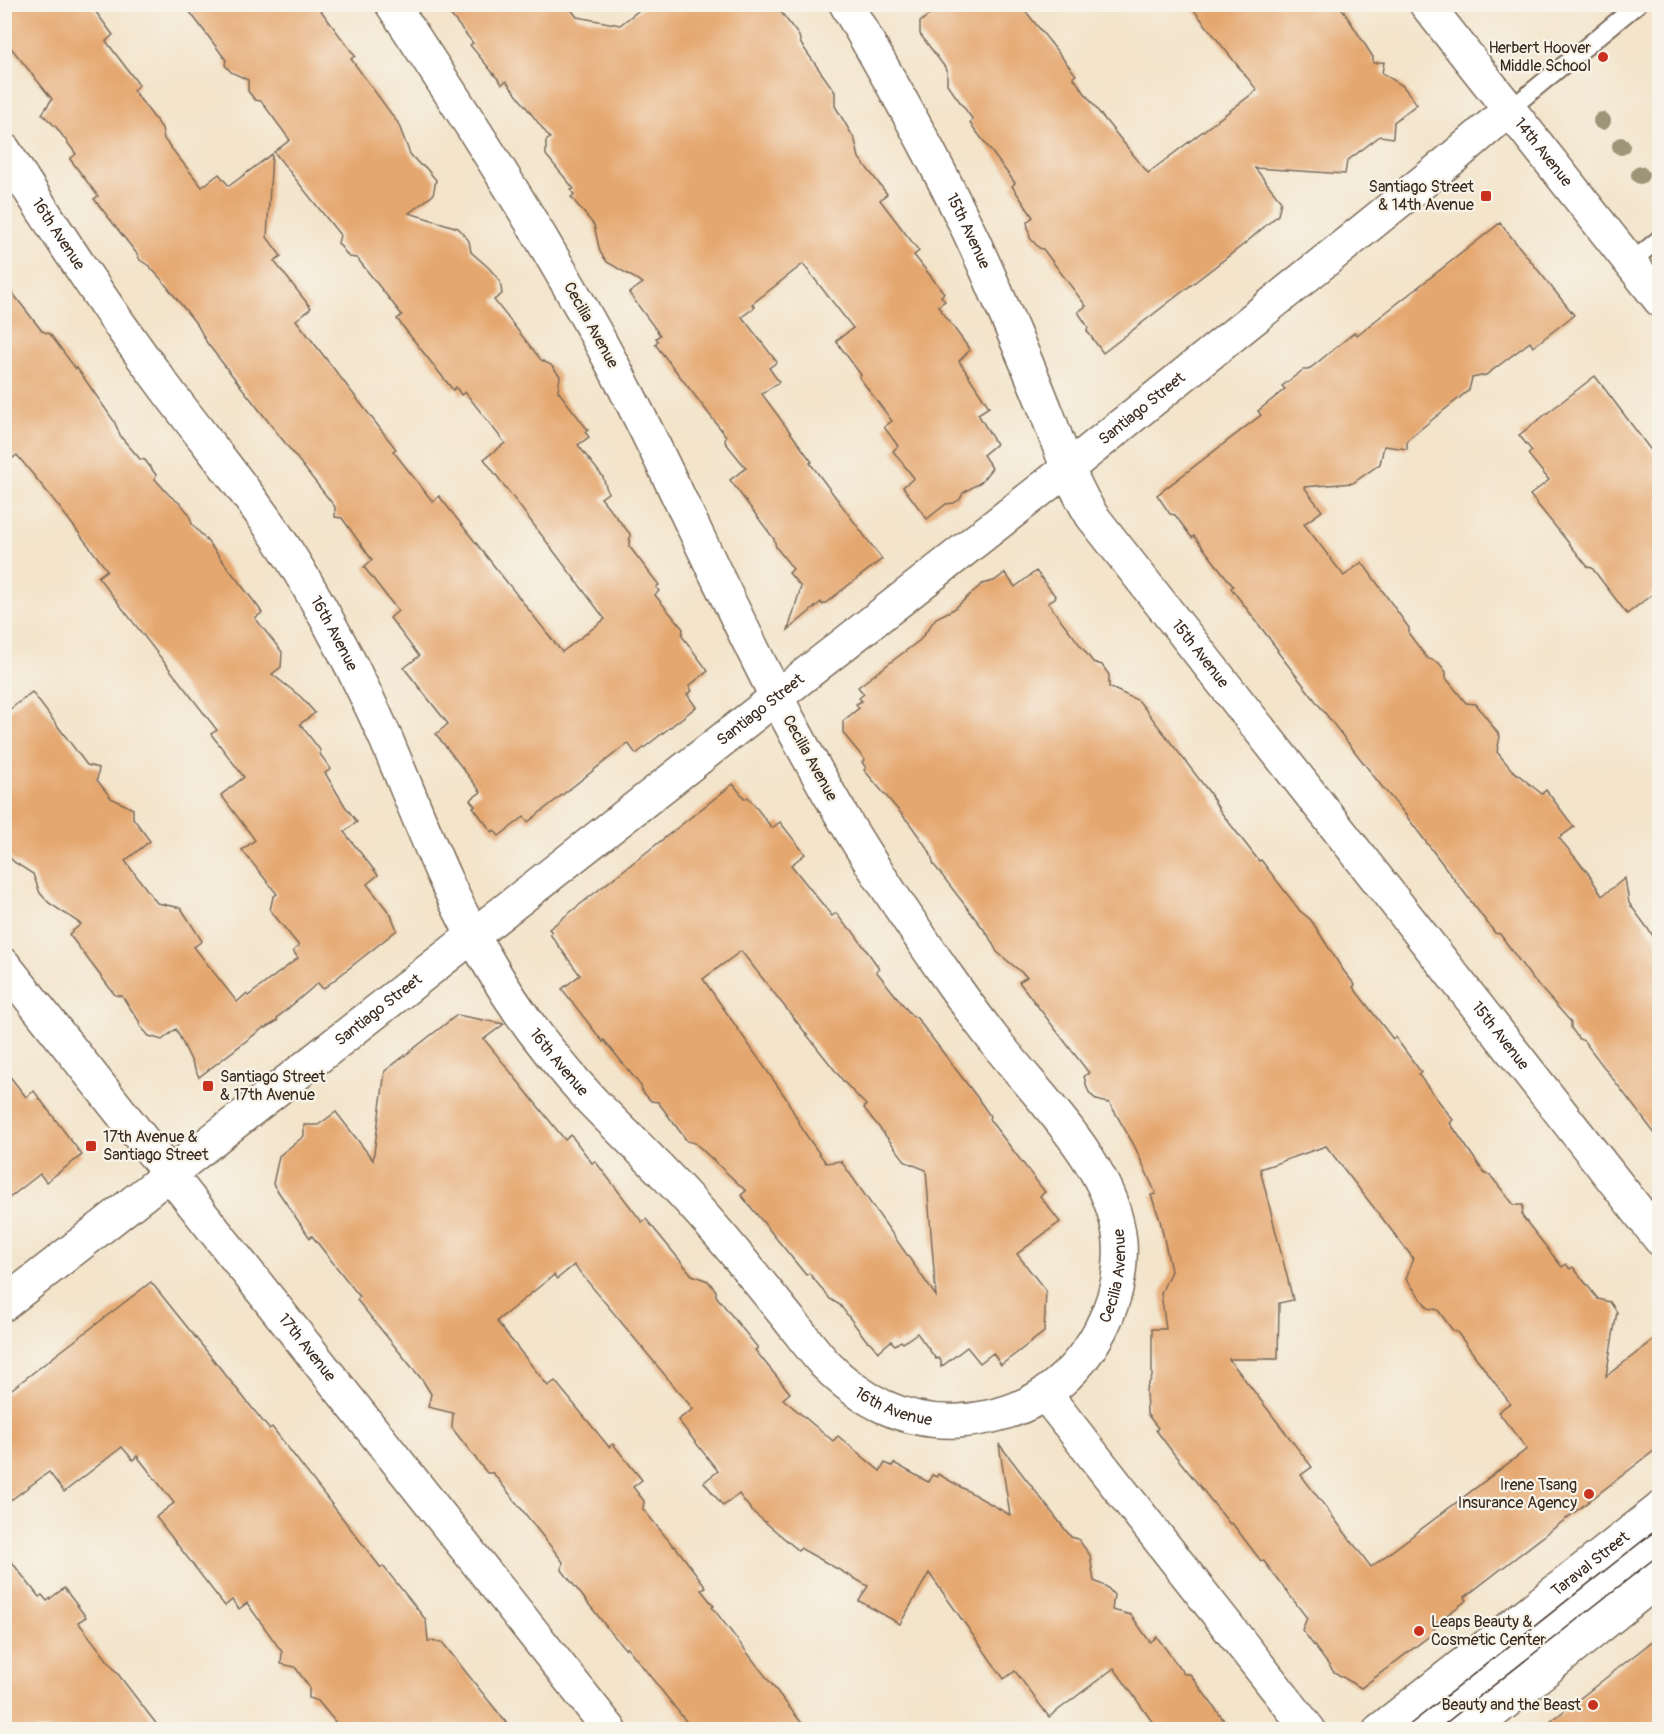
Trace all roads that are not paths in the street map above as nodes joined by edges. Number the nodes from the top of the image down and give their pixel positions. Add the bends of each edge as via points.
1 (392, 4) edge
2 (846, 4) edge
3 (1426, 4) edge
4 (1638, 4) edge
5 (1509, 110) junction
6 (4, 150) edge
7 (1659, 238) edge
8 (1630, 263) junction
9 (1659, 300) edge
10 (1066, 469) junction
11 (777, 697) junction
12 (474, 936) junction
13 (4, 965) edge
14 (170, 1175) junction
15 (1659, 1239) edge
16 (4, 1304) edge
17 (1045, 1394) junction
18 (1659, 1509) edge
19 (1659, 1541) edge
20 (1659, 1578) edge
21 (610, 1730) edge
22 (1309, 1730) edge
23 (1380, 1730) edge
24 (1420, 1730) edge
25 (1471, 1730) edge

1 - 11 street, Cecilia Avenue via 505,177 573,291 638,413
2 - 10 street, 15th Avenue via 929,150 969,231 1036,387
3 - 5 street, 14th Avenue
4 - 5 lane
5 - 8 street, 14th Avenue
5 - 10 street, Santiago Street
6 - 12 street, 16th Avenue via 159,381 295,565 366,695 430,846
7 - 8 lane
8 - 9 street, 14th Avenue
10 - 11 street, Santiago Street
10 - 15 street, 15th Avenue via 1092,516
11 - 12 street, Santiago Street
11 - 17 street, Cecilia Avenue via 879,877 962,996 1082,1150 1113,1209 1120,1242 1118,1277 1110,1307 1097,1337 1074,1368
12 - 14 street, Santiago Street
12 - 17 street, 16th Avenue via 511,998 585,1093 694,1206 837,1376 862,1396 893,1412 925,1420 990,1417
13 - 14 street, 17th Avenue
14 - 16 street, Santiago Street
14 - 21 street, 17th Avenue
17 - 22 street
18 - 23 street, Taraval Street
19 - 24 street, Taraval Street
20 - 25 street

